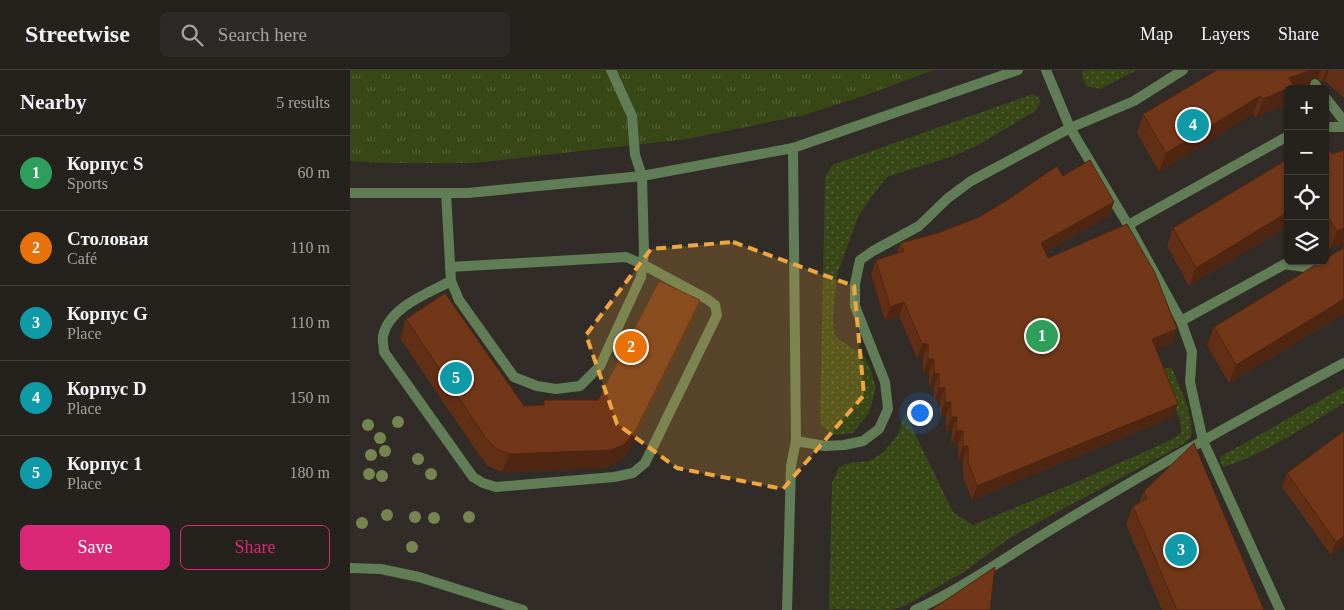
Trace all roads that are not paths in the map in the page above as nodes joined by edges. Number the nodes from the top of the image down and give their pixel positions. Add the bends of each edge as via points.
1 (611, 70) edge
2 (1018, 70) edge
3 (1046, 70) edge
4 (1183, 70) edge
5 (1329, 102) edge
6 (1344, 121) edge
7 (1329, 127) edge
8 (1070, 128) junction
9 (1344, 128) edge
10 (1284, 138) edge
11 (793, 148) junction
12 (642, 176) junction
13 (350, 192) edge
14 (446, 193) junction
15 (1128, 225) junction
16 (642, 264) junction
17 (1284, 265) edge
18 (1292, 265) edge
19 (1316, 265) edge
20 (450, 267) junction
21 (451, 281) junction
22 (1181, 321) junction
23 (1344, 363) edge
24 (796, 441) junction
25 (1203, 441) junction
26 (350, 568) edge
27 (523, 610) edge
28 (787, 610) edge
29 (915, 610) edge
30 (1280, 610) edge

1 - 12 street via 632,116 635,155
2 - 11 street
3 - 8 street
4 - 8 street via 1134,101
5 - 6 street
7 - 9 street
8 - 15 street
8 - 24 street via 971,181 919,226 860,260 855,306 885,382 888,408 879,430 863,441 825,446
10 - 15 street
11 - 12 street
11 - 24 street
12 - 14 street
12 - 16 street
13 - 14 street
14 - 20 street
15 - 22 street
16 - 20 street via 626,257
16 - 21 street via 641,277 600,366 580,386 556,389 514,377 459,300
16 - 21 street via 707,299 715,305 717,315 645,463 633,472 604,478 496,487 473,476 384,352 383,338 388,324 400,310
17 - 22 street
18 - 19 street via 1311,268
20 - 21 street
22 - 25 street via 1192,352 1190,382
23 - 25 street
24 - 28 street via 791,466
25 - 29 street
25 - 30 street
26 - 27 street via 381,569 419,577

